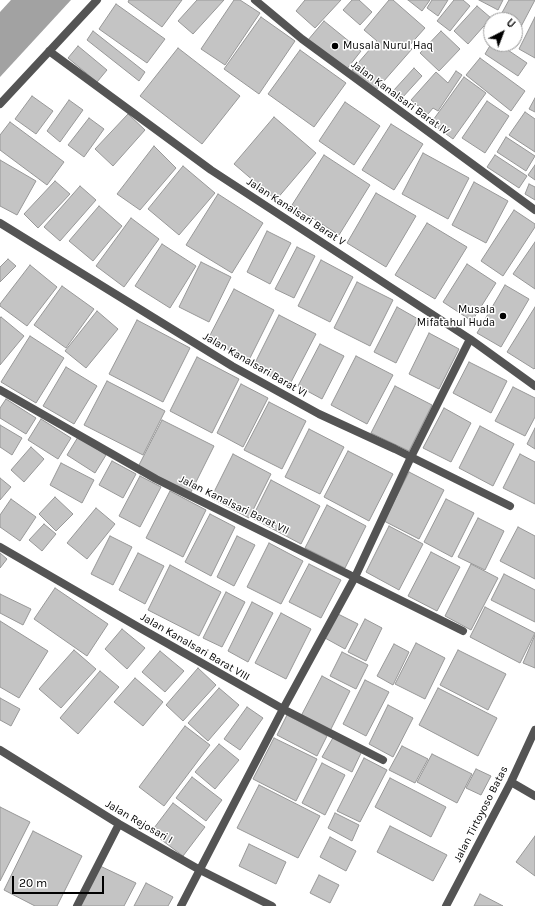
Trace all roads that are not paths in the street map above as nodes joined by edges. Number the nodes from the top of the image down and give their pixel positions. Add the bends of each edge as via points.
1 (97, 0) edge
2 (255, 0) edge
3 (48, 51) junction
4 (0, 104) edge
5 (535, 210) edge
6 (0, 223) edge
7 (470, 339) junction
8 (535, 386) edge
9 (0, 390) edge
10 (411, 457) junction
11 (510, 506) dead end
12 (0, 546) edge
13 (355, 577) junction
14 (463, 631) dead end
15 (283, 709) junction
16 (535, 730) edge
17 (0, 750) edge
18 (383, 760) dead end
19 (511, 782) junction
20 (535, 796) edge
21 (119, 824) junction
22 (200, 870) junction
23 (77, 906) edge
24 (182, 906) edge
25 (272, 906) edge
26 (446, 906) edge

1 - 3 street
2 - 5 street, Jalan Kanalsari Barat IV via 314,48
3 - 4 street
3 - 7 street, Jalan Kanalsari Barat V via 211,170
6 - 10 street, Jalan Kanalsari Barat VI via 232,366 319,414
7 - 8 street, Jalan Kanalsari Barat V
7 - 10 street
9 - 13 street, Jalan Kanalsari Barat VII via 156,479
10 - 11 street, Jalan Kanalsari Barat VI
10 - 13 street
12 - 15 street, Jalan Kanalsari Barat VIII
13 - 14 street, Jalan Kanalsari Barat VII
13 - 15 street
15 - 18 street, Jalan Kanalsari Barat VIII
15 - 22 street
16 - 19 street, Jalan Tirtoyoso Batas
17 - 21 street, Jalan Rejosari I
19 - 20 street
19 - 26 street, Jalan Tirtoyoso Batas
21 - 22 street, Jalan Rejosari I
21 - 23 street
22 - 24 street
22 - 25 street, Jalan Rejosari I

